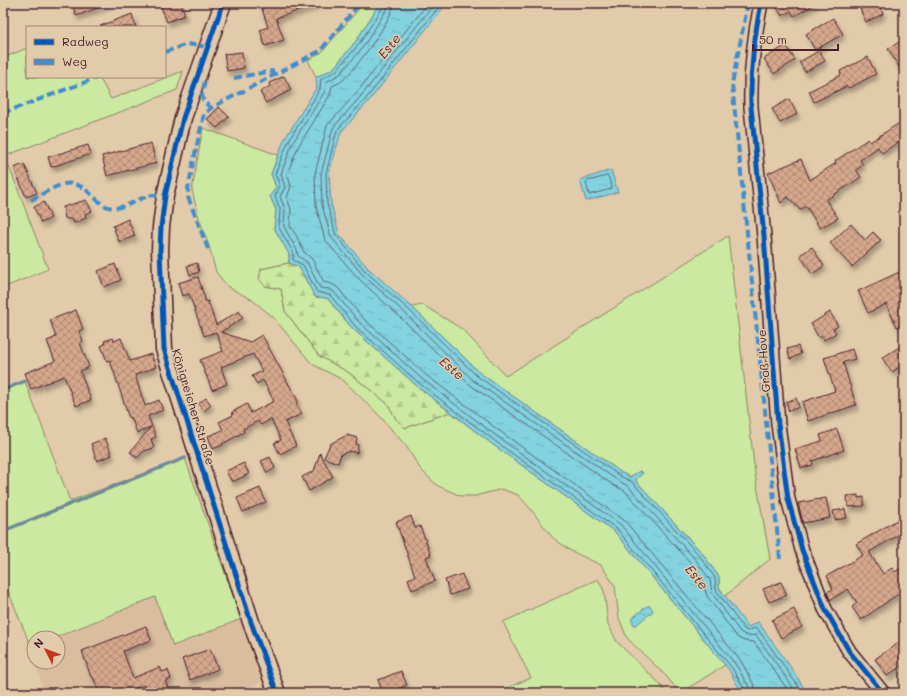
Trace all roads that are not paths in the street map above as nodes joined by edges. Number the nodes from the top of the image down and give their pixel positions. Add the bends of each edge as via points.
1 (223, 3) edge
2 (761, 3) edge
3 (277, 693) edge
4 (883, 693) edge

1 - 3 street, Königreicher Straße via 183,118 165,196 160,250 164,349 251,622
2 - 4 street, Groß Hove via 750,86 751,107 764,236 778,424 788,499 802,550 825,609 849,651

